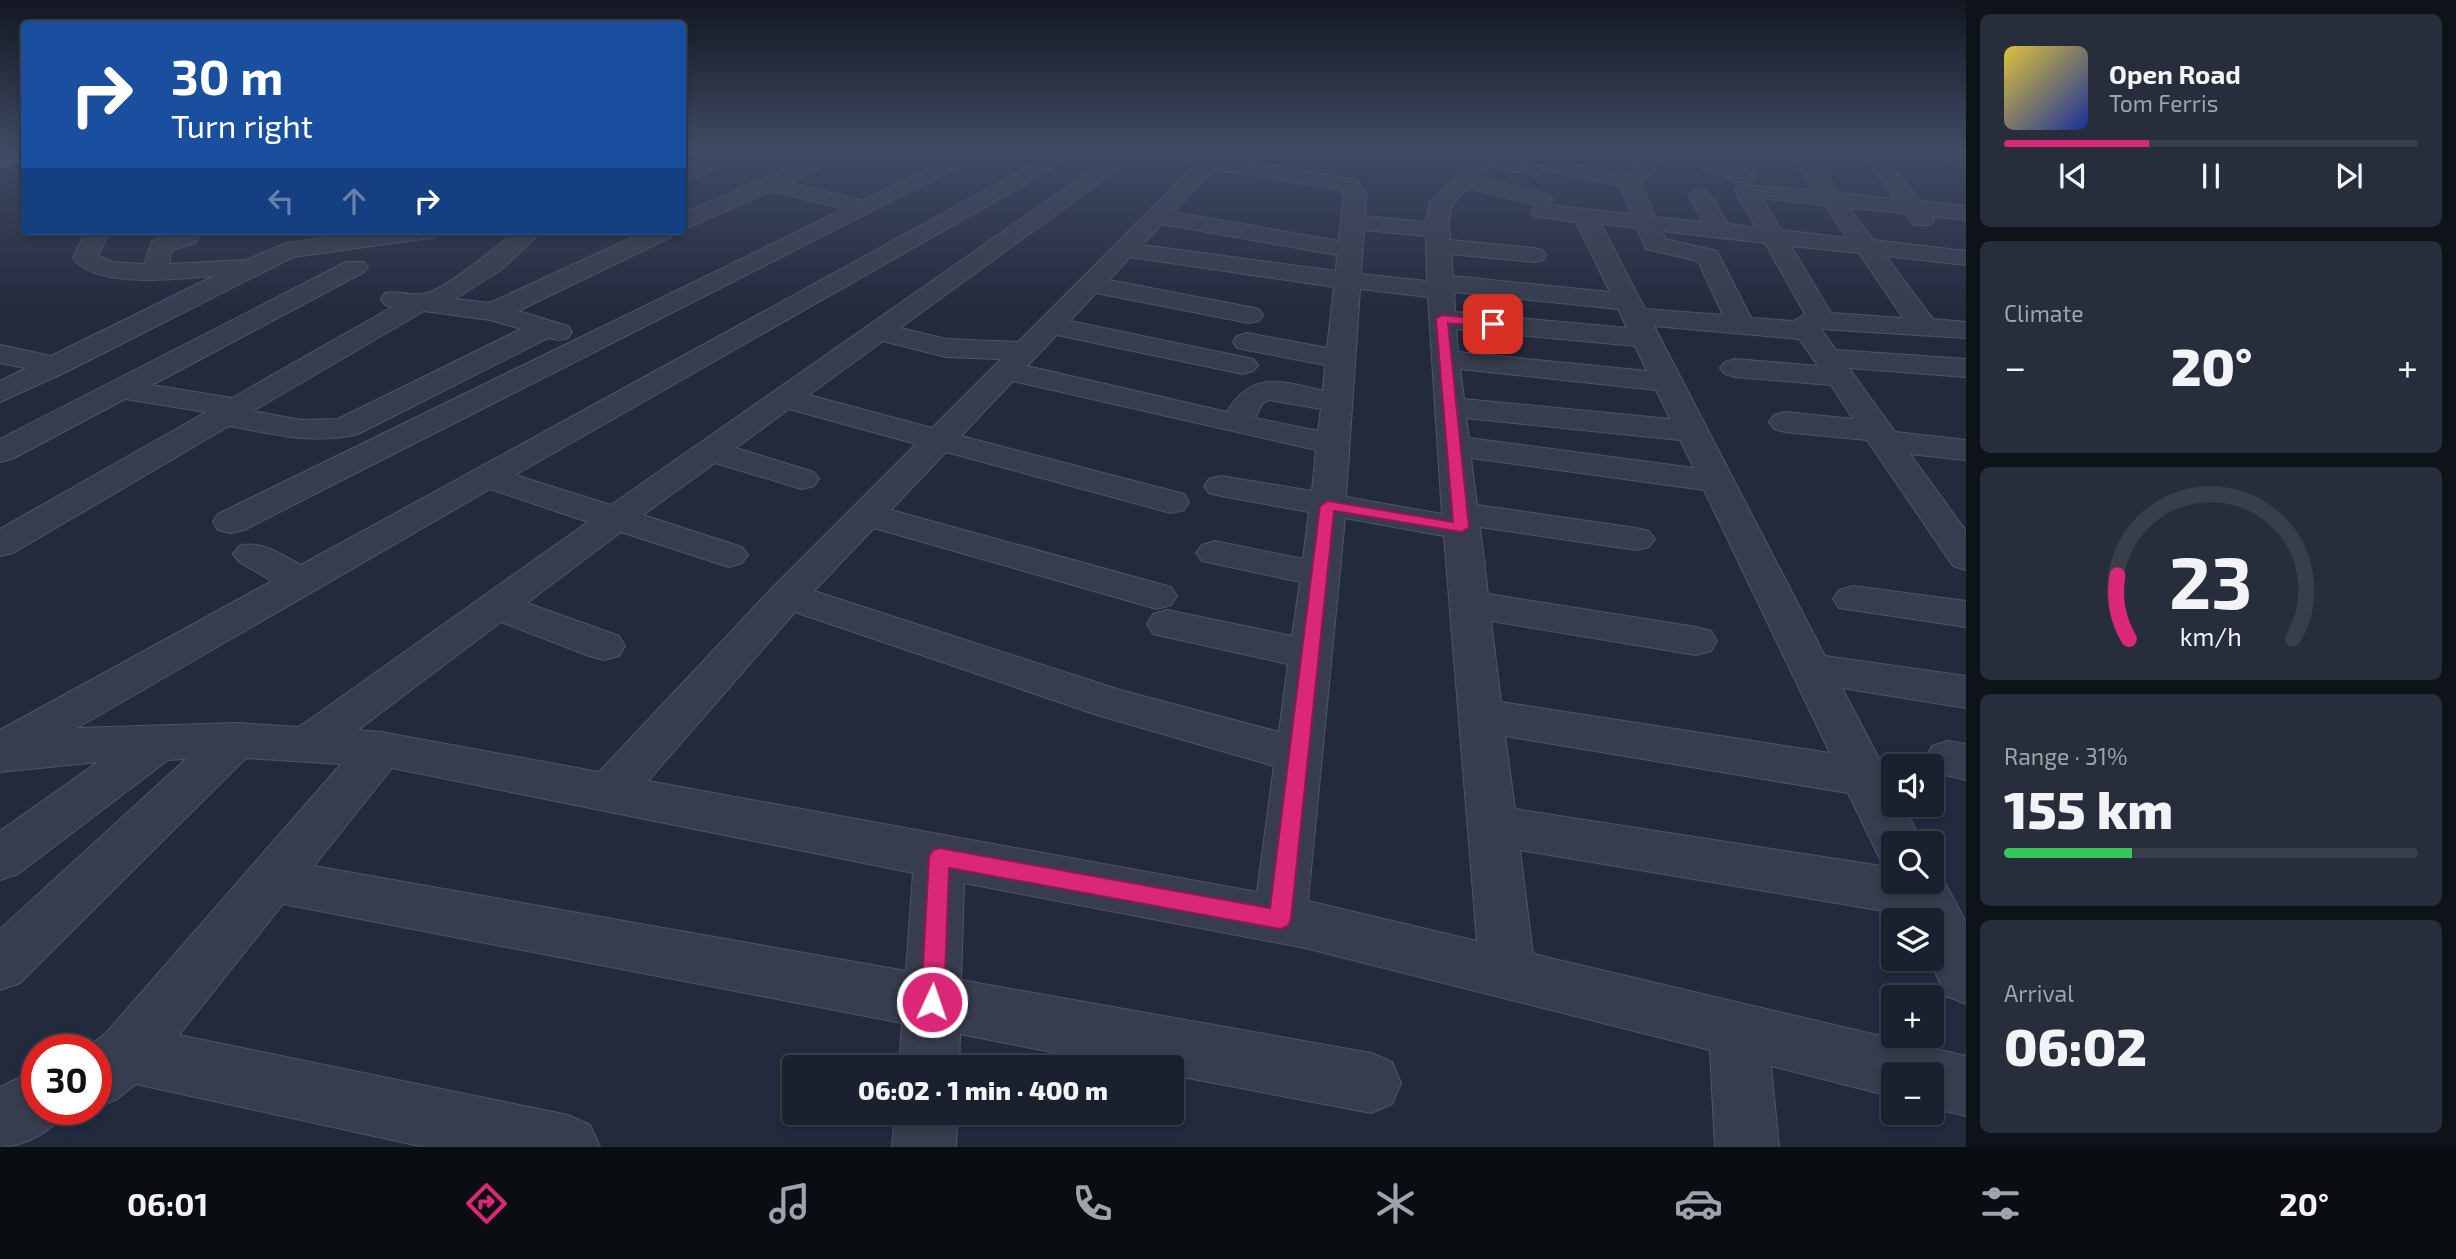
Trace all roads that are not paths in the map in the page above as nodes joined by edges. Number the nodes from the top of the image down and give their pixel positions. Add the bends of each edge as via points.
1 (724, 205) edge
2 (851, 205) edge
3 (872, 205) edge
4 (977, 205) edge
5 (1056, 205) edge
6 (1170, 205) edge
7 (1354, 205) edge
8 (1439, 205) edge
9 (1574, 205) edge
10 (1579, 205) edge
11 (1639, 205) edge
12 (1704, 205) edge
13 (1754, 205) edge
14 (1836, 205) edge
15 (1884, 205) edge
16 (1910, 205) edge
17 (865, 208) junction
18 (1912, 208) junction
19 (1966, 213) edge
20 (1296, 215) dead end
21 (1156, 216) junction
22 (686, 221) edge
23 (1646, 222) junction
24 (1228, 229) junction
25 (1719, 230) junction
26 (96, 235) edge
27 (188, 235) edge
28 (398, 235) edge
29 (525, 235) edge
30 (549, 235) edge
31 (657, 235) edge
32 (1776, 236) junction
33 (1438, 238) junction
34 (1294, 240) junction
35 (1866, 246) junction
36 (1123, 249) junction
37 (1350, 251) junction
38 (502, 255) junction
39 (1534, 255) dead end
40 (1958, 257) edge
41 (1197, 262) junction
42 (258, 266) junction
43 (355, 267) dead end
44 (155, 271) junction
45 (1089, 284) junction
46 (379, 296) dead end
47 (1441, 297) junction
48 (425, 303) junction
49 (494, 312) junction
50 (157, 316) junction
51 (1635, 319) junction
52 (1049, 325) junction
53 (1741, 325) junction
54 (1814, 326) junction
55 (1924, 327) junction
56 (546, 328) junction
57 (1966, 330) edge
58 (232, 331) junction
59 (878, 331) junction
60 (1246, 341) junction
61 (591, 344) junction
62 (0, 354) edge
63 (1340, 359) junction
64 (1444, 359) junction
65 (1014, 360) junction
66 (56, 366) junction
67 (1735, 368) dead end
68 (1833, 368) junction
69 (1966, 369) edge
70 (1666, 382) junction
71 (121, 389) junction
72 (0, 393) edge
73 (784, 398) junction
74 (1336, 404) junction
75 (1449, 407) junction
76 (230, 412) junction
77 (1230, 422) junction
78 (1785, 422) dead end
79 (1690, 431) junction
80 (1881, 436) junction
81 (937, 440) junction
82 (1333, 444) junction
83 (1453, 446) junction
84 (2, 449) edge
85 (1966, 450) edge
86 (710, 451) junction
87 (486, 477) junction
88 (802, 479) dead end
89 (1714, 481) junction
90 (1221, 486) dead end
91 (1924, 497) junction
92 (1171, 502) dead end
93 (1966, 502) edge
94 (1328, 506) junction
95 (866, 514) junction
96 (615, 519) junction
97 (1460, 520) junction
98 (231, 522) dead end
99 (1636, 539) dead end
100 (0, 545) edge
101 (1215, 552) dead end
102 (252, 554) dead end
103 (729, 555) dead end
104 (1966, 558) edge
105 (1320, 574) junction
106 (301, 581) junction
107 (787, 596) junction
108 (1853, 599) dead end
109 (1469, 604) junction
110 (497, 606) junction
111 (1966, 614) edge
112 (1696, 641) dead end
113 (604, 646) dead end
114 (1310, 654) junction
115 (1810, 668) junction
116 (1966, 692) edge
117 (1480, 715) junction
118 (236, 740) junction
119 (159, 743) junction
120 (308, 744) junction
121 (381, 749) junction
122 (0, 753) edge
123 (1298, 755) junction
124 (1864, 777) junction
125 (610, 792) junction
126 (1492, 825) junction
127 (1891, 831) edge
128 (939, 857) junction
129 (0, 859) edge
130 (271, 880) junction
131 (1881, 883) edge
132 (1924, 894) edge
133 (1280, 919) junction
134 (0, 965) edge
135 (1507, 973) junction
136 (1966, 978) edge
137 (932, 1002) junction
138 (1738, 1030) junction
139 (930, 1055) edge
140 (112, 1065) edge
141 (1881, 1065) edge
142 (1944, 1081) edge
143 (1371, 1083) dead end
144 (1966, 1086) edge
145 (21, 1110) edge
146 (0, 1122) edge
147 (925, 1125) edge
148 (568, 1147) edge
149 (924, 1147) edge
150 (1747, 1147) edge

1 - 22 street
2 - 17 street
3 - 17 street
4 - 87 street
5 - 59 street
6 - 21 street
7 - 37 street
8 - 33 street
9 - 51 street
10 - 23 street
11 - 23 street
12 - 25 street
13 - 32 street
14 - 35 street
15 - 18 street
16 - 18 street
17 - 61 street
18 - 19 street
18 - 40 street
20 - 34 street
21 - 24 street
21 - 36 street
23 - 25 street
23 - 53 street via 1659,247 1708,256
24 - 34 street
24 - 41 street
25 - 32 street
26 - 44 street via 85,258 89,263
27 - 44 street via 161,246
28 - 42 street via 296,248
29 - 38 street
30 - 38 street
31 - 49 street
32 - 35 street
32 - 54 street
33 - 37 street
33 - 39 street
33 - 47 street
34 - 37 street
35 - 40 street
35 - 55 street
36 - 41 street
36 - 45 street
37 - 41 street
37 - 47 street
37 - 63 street
38 - 48 street
42 - 44 street
42 - 50 street
43 - 58 street
45 - 52 street
45 - 60 street
46 - 48 street
47 - 51 street
47 - 51 street
47 - 64 street
48 - 49 street
48 - 76 street
49 - 56 street
50 - 58 street
50 - 66 street
51 - 53 street
51 - 70 street
52 - 60 street
52 - 65 street
53 - 54 street
54 - 55 street
54 - 68 street
55 - 57 street
56 - 61 street
56 - 76 street via 339,429 313,430
58 - 71 street
59 - 65 street
59 - 73 street
60 - 63 street
61 - 98 street
62 - 66 street
63 - 74 street
64 - 70 street
64 - 75 street
65 - 77 street
65 - 81 street
66 - 72 street
67 - 68 street
68 - 69 street
68 - 80 street
70 - 79 street
71 - 76 street
71 - 84 street
73 - 81 street
73 - 86 street
74 - 77 street via 1261,392 1254,395 1238,420
74 - 82 street
75 - 79 street
75 - 83 street
76 - 100 street
77 - 82 street
78 - 80 street
79 - 89 street
80 - 85 street
80 - 91 street
81 - 92 street
81 - 95 street
82 - 94 street
83 - 89 street
83 - 97 street
86 - 88 street
86 - 96 street
87 - 96 street
87 - 106 street
89 - 115 street
90 - 94 street
91 - 93 street
91 - 104 street
94 - 97 street
94 - 105 street
95 - 107 street
95 - 114 street
96 - 103 street
96 - 110 street
97 - 99 street
97 - 109 street
101 - 105 street
102 - 106 street
105 - 114 street
106 - 122 street
107 - 123 street via 1113,704
107 - 125 street
108 - 111 street
109 - 112 street
109 - 117 street
110 - 113 street
110 - 120 street
114 - 123 street
115 - 116 street
115 - 124 street
117 - 124 street
117 - 126 street
118 - 119 street
118 - 120 street
118 - 134 street
119 - 122 street
119 - 129 street
120 - 121 street
121 - 125 street
121 - 130 street
123 - 133 street
124 - 127 street
125 - 128 street
126 - 131 street
126 - 135 street
128 - 133 street
128 - 137 street
130 - 137 street
130 - 140 street
132 - 136 street
133 - 135 street
135 - 138 street
137 - 139 street
137 - 143 street
138 - 141 street
138 - 150 street
140 - 148 street
142 - 144 street
145 - 146 street
147 - 149 street

